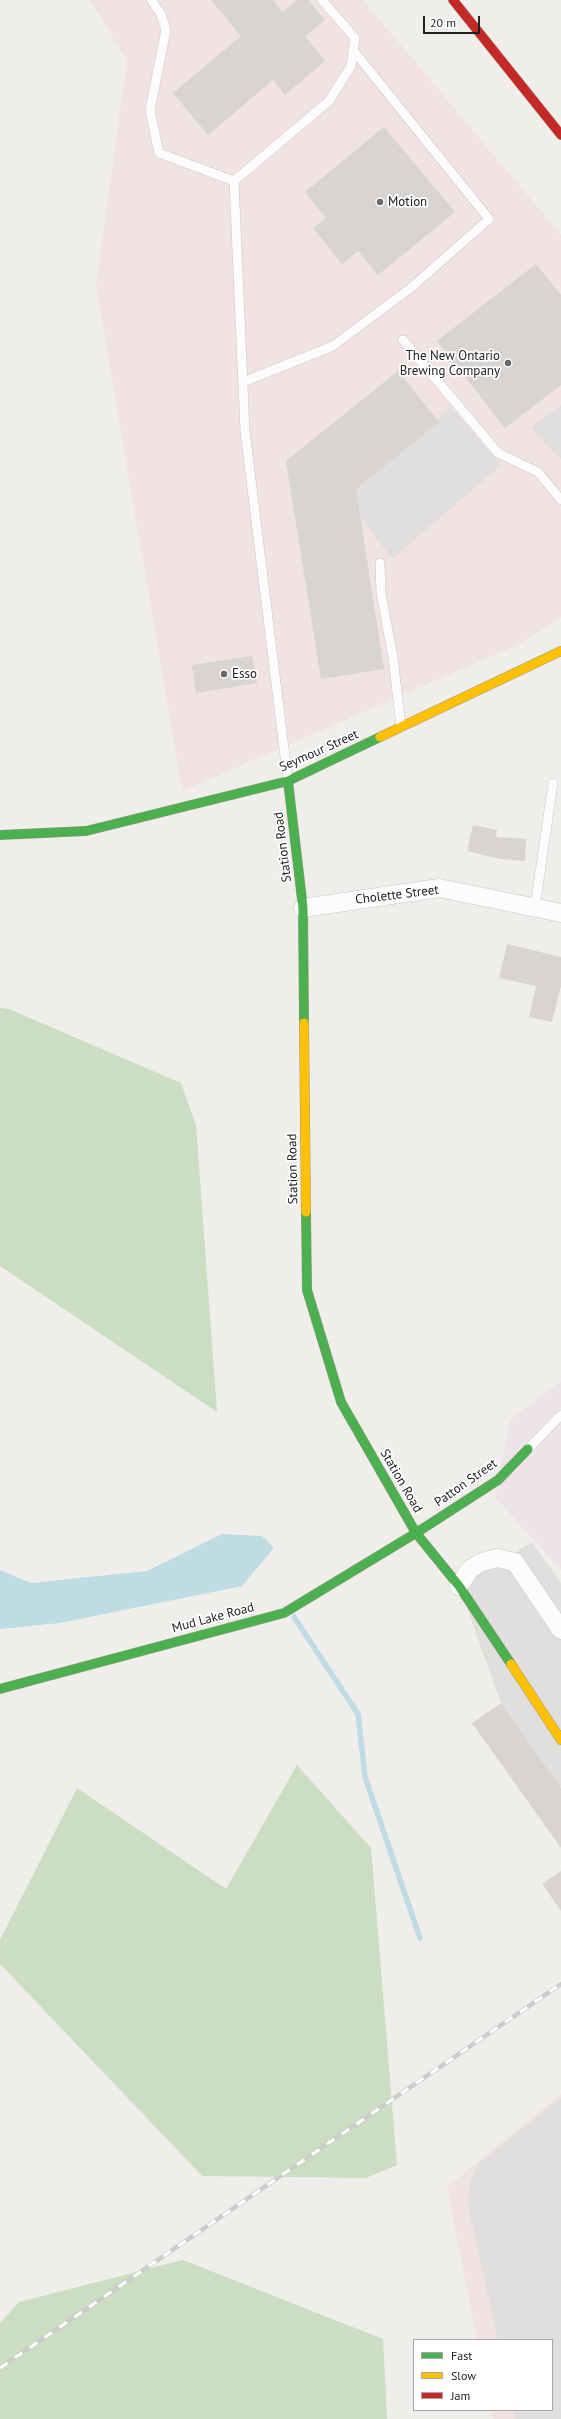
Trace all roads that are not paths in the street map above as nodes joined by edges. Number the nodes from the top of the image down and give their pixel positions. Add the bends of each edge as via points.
1 (151, 0) edge
2 (322, 0) edge
3 (453, 0) edge
4 (353, 50) junction
5 (561, 135) edge
6 (234, 181) junction
7 (403, 340) dead end
8 (243, 382) junction
9 (561, 500) edge
10 (380, 563) dead end
11 (561, 651) edge
12 (401, 727) junction
13 (288, 781) junction
14 (553, 783) dead end
15 (0, 835) edge
16 (535, 907) junction
17 (303, 908) junction
18 (561, 913) edge
19 (561, 1415) edge
20 (528, 1449) joint
21 (416, 1533) junction
22 (459, 1586) junction
23 (561, 1630) edge
24 (0, 1689) edge
25 (561, 1740) edge

1 - 6 lane via 161,14 166,30 150,110 159,153
2 - 4 lane via 355,38
3 - 5 main road
4 - 6 lane via 351,66 329,101
4 - 8 lane via 488,219 412,287 333,346
6 - 8 lane
7 - 9 lane via 498,453 538,472
8 - 13 lane via 245,431
10 - 12 lane via 381,593 393,656
11 - 12 main road, Seymour Street
12 - 13 main road, Seymour Street
13 - 15 main road, Seymour Street via 86,831
13 - 17 main road, Station Road
14 - 16 lane
16 - 17 street, Cholette Street via 439,888
16 - 18 street, Cholette Street
17 - 21 main road, Station Road via 307,1290 341,1402
19 - 20 lane, Patton Street
20 - 21 main road, Patton Street via 498,1480
21 - 22 main road, Station Road
21 - 24 main road, Mud Lake Road via 284,1613
22 - 23 street via 470,1569 482,1562 497,1558 515,1562
22 - 25 main road, Station Road

